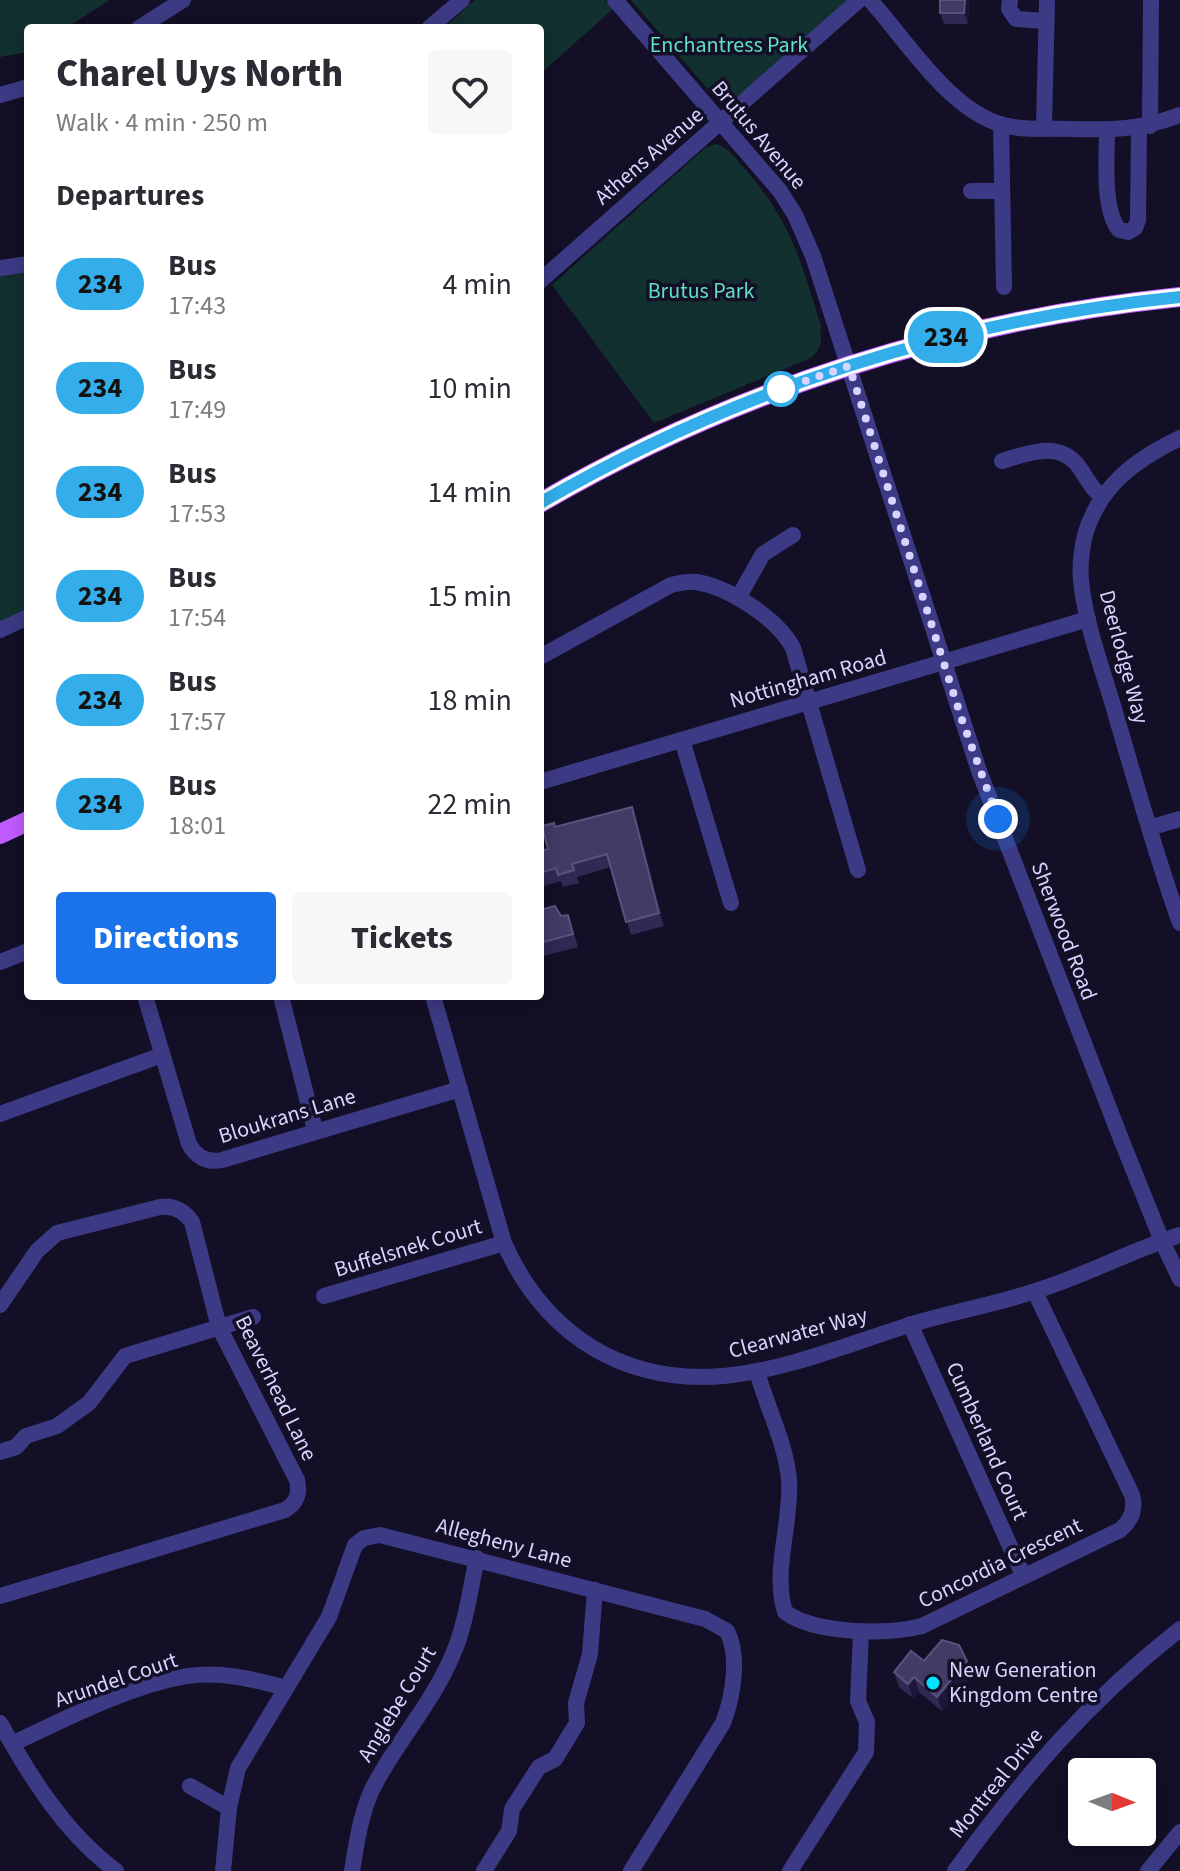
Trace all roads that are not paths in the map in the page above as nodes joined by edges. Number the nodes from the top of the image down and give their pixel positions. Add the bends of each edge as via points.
1 (183, 0) edge
2 (462, 0) edge
3 (615, 0) edge
4 (859, 0) edge
5 (870, 0) edge
6 (1010, 0) edge
7 (1047, 0) edge
8 (1151, 0) edge
9 (1046, 21) junction
10 (145, 24) edge
11 (434, 24) edge
12 (24, 88) edge
13 (0, 95) edge
14 (1180, 115) edge
15 (721, 122) junction
16 (1001, 124) junction
17 (1145, 127) junction
18 (1044, 128) junction
19 (1107, 130) junction
20 (971, 191) dead end
21 (1002, 191) junction
22 (24, 265) edge
23 (0, 268) edge
24 (544, 277) edge
25 (1004, 287) dead end
26 (1180, 297) edge
27 (849, 366) junction
28 (1180, 438) edge
29 (1002, 461) dead end
30 (1102, 497) junction
31 (544, 501) edge
32 (793, 535) dead end
33 (738, 598) junction
34 (24, 619) edge
35 (1088, 619) junction
36 (0, 630) edge
37 (544, 655) edge
38 (943, 662) junction
39 (809, 702) junction
40 (682, 740) junction
41 (544, 781) edge
42 (1180, 819) edge
43 (24, 823) edge
44 (1149, 828) junction
45 (0, 834) edge
46 (858, 870) dead end
47 (731, 903) dead end
48 (1180, 923) edge
49 (24, 953) edge
50 (0, 962) edge
51 (146, 1000) edge
52 (282, 1000) edge
53 (434, 1000) edge
54 (162, 1055) junction
55 (460, 1089) junction
56 (0, 1114) edge
57 (315, 1130) junction
58 (1180, 1235) edge
59 (1162, 1241) junction
60 (504, 1243) junction
61 (1180, 1279) edge
62 (1035, 1292) junction
63 (324, 1296) dead end
64 (0, 1305) edge
65 (253, 1317) dead end
66 (910, 1324) junction
67 (219, 1327) junction
68 (757, 1372) junction
69 (0, 1452) edge
70 (477, 1558) junction
71 (1023, 1575) junction
72 (595, 1590) junction
73 (0, 1596) edge
74 (1180, 1629) edge
75 (861, 1632) junction
76 (285, 1688) junction
77 (0, 1723) edge
78 (12, 1744) junction
79 (190, 1786) dead end
80 (229, 1808) junction
81 (1180, 1832) edge
82 (116, 1871) edge
83 (223, 1871) edge
84 (352, 1871) edge
85 (484, 1871) edge
86 (631, 1871) edge
87 (790, 1871) edge
88 (955, 1871) edge
89 (1148, 1871) edge

1 - 10 street
2 - 11 street
3 - 15 street, Brutus Avenue
4 - 15 street, Athens Avenue
5 - 16 street via 953,94
6 - 9 street via 1016,19
7 - 9 street
8 - 17 street
9 - 18 street
12 - 13 street
14 - 17 street
15 - 24 street, Athens Avenue
15 - 27 street, Brutus Avenue via 795,215
16 - 18 street
16 - 21 street
17 - 19 street
17 - 19 street via 1138,220 1128,232 1116,227 1109,198
18 - 19 street
20 - 21 street
21 - 25 street
22 - 23 street
26 - 27 main road via 1014,322
27 - 31 main road via 684,427
27 - 38 street, Sherwood Road
28 - 30 street, Deerlodge Way via 1139,460
29 - 30 street via 1038,451 1062,453
30 - 35 street, Deerlodge Way via 1082,552 1081,586
32 - 33 street via 763,554
33 - 37 street via 698,582 671,585
33 - 39 street via 787,636
34 - 36 street
35 - 38 street, Nottingham Road
35 - 44 street, Deerlodge Way
38 - 39 street, Nottingham Road
38 - 59 street, Sherwood Road via 979,771
39 - 40 street, Nottingham Road
39 - 46 street
40 - 41 street, Nottingham Road
40 - 47 street
42 - 44 street
43 - 45 main road
44 - 48 street, Deerlodge Way
49 - 50 street
51 - 54 street, Bloukrans Lane
52 - 57 street
53 - 55 street, Clearwater Way
54 - 56 street
54 - 57 street, Bloukrans Lane via 189,1144 198,1156 222,1160
55 - 57 street, Bloukrans Lane
55 - 60 street, Clearwater Way
58 - 59 street
59 - 61 street, Sherwood Road
59 - 62 street, Clearwater Way
60 - 63 street, Buffelsnek Court
60 - 68 street, Clearwater Way via 549,1313 617,1362 684,1378
62 - 66 street, Clearwater Way
62 - 71 street, Concordia Crescent via 1134,1504 1130,1520 1120,1530
64 - 67 street, Beaverhead Lane via 37,1251 57,1233 168,1206 192,1222
65 - 67 street
66 - 68 street, Clearwater Way
66 - 71 street, Cumberland Court
67 - 69 street via 125,1356 89,1403 57,1426
67 - 73 street, Beaverhead Lane via 297,1480 294,1503
68 - 75 street, Concordia Crescent via 789,1483 781,1579 784,1609 804,1621
70 - 72 street, Allegheny Lane
70 - 76 street, Allegheny Lane via 388,1535 359,1540 329,1617
70 - 84 street, Anglebe Court via 453,1655 375,1783
71 - 75 street, Concordia Crescent via 922,1626
72 - 85 street via 577,1723 555,1759 539,1767 512,1809 509,1831
72 - 86 street, Allegheny Lane via 716,1623 727,1631 734,1652 723,1723
74 - 88 street, Montreal Drive via 1068,1729
75 - 87 street via 858,1701 867,1722 866,1752
76 - 78 street, Arundel Court via 236,1677 186,1676 100,1704
76 - 80 street, Allegheny Lane via 245,1753
77 - 78 street
78 - 82 street via 70,1829
79 - 80 street
80 - 83 street, Allegheny Lane
81 - 89 street

